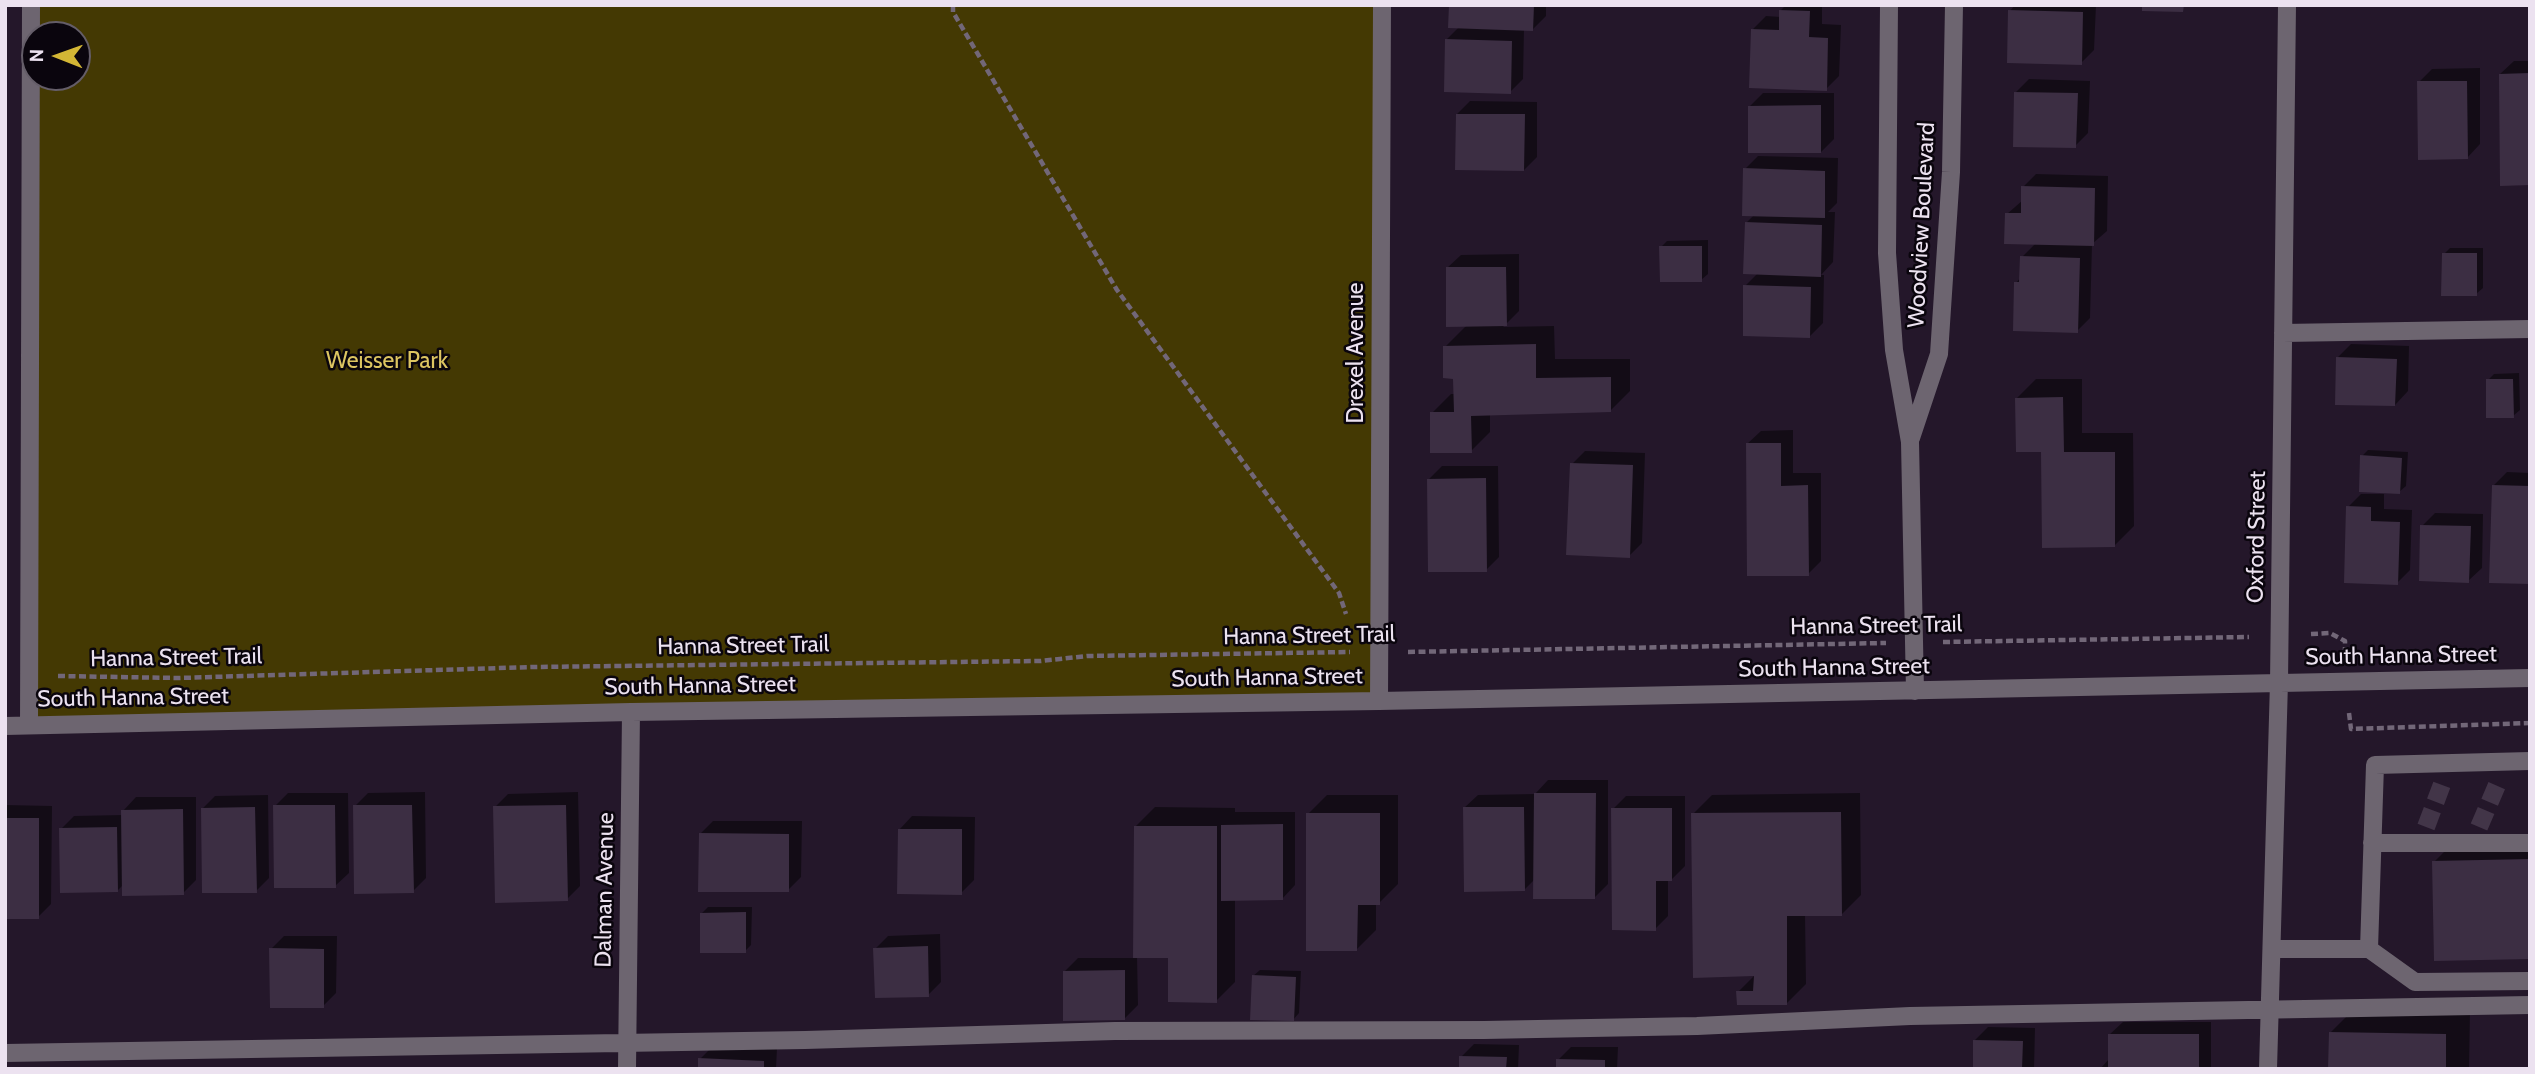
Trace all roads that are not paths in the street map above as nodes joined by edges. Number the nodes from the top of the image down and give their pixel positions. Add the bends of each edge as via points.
1 (32, 5) edge
2 (1382, 5) edge
3 (1889, 5) edge
4 (1954, 5) edge
5 (2287, 5) edge
6 (2530, 328) edge
7 (2283, 333) junction
8 (1910, 442) junction
9 (2530, 678) edge
10 (2279, 682) junction
11 (1915, 691) junction
12 (1379, 701) junction
13 (632, 712) junction
14 (29, 725) junction
15 (5, 726) edge
16 (2530, 761) edge
17 (2372, 843) junction
18 (2530, 843) edge
19 (2272, 949) junction
20 (2369, 949) junction
21 (2530, 981) edge
22 (2530, 1005) edge
23 (2269, 1009) junction
24 (627, 1042) junction
25 (5, 1053) edge
26 (627, 1069) edge
27 (2268, 1069) edge

1 - 14 street
2 - 12 street, Drexel Avenue
3 - 8 street, Woodview Boulevard via 1887,253 1894,350
4 - 8 street, Woodview Boulevard via 1951,172 1939,354
5 - 7 street, Oxford Street
6 - 7 street
7 - 10 street, Oxford Street
8 - 11 street, Woodview Boulevard
9 - 10 street, South Hanna Street
10 - 11 street, South Hanna Street
10 - 19 street, Oxford Street
11 - 12 street, South Hanna Street
12 - 13 street, South Hanna Street
13 - 14 street, South Hanna Street
13 - 24 street, Dalman Avenue
14 - 15 street, South Hanna Street
16 - 17 street via 2504,770 2375,765
17 - 18 street via 2423,835 2476,835
17 - 20 street
19 - 20 street
19 - 23 street, Oxford Street
20 - 21 street via 2415,982
22 - 23 street
23 - 24 street via 1910,1016 1697,1026 1115,1031
23 - 27 street, Oxford Street
24 - 25 street
24 - 26 street, Dalman Avenue

